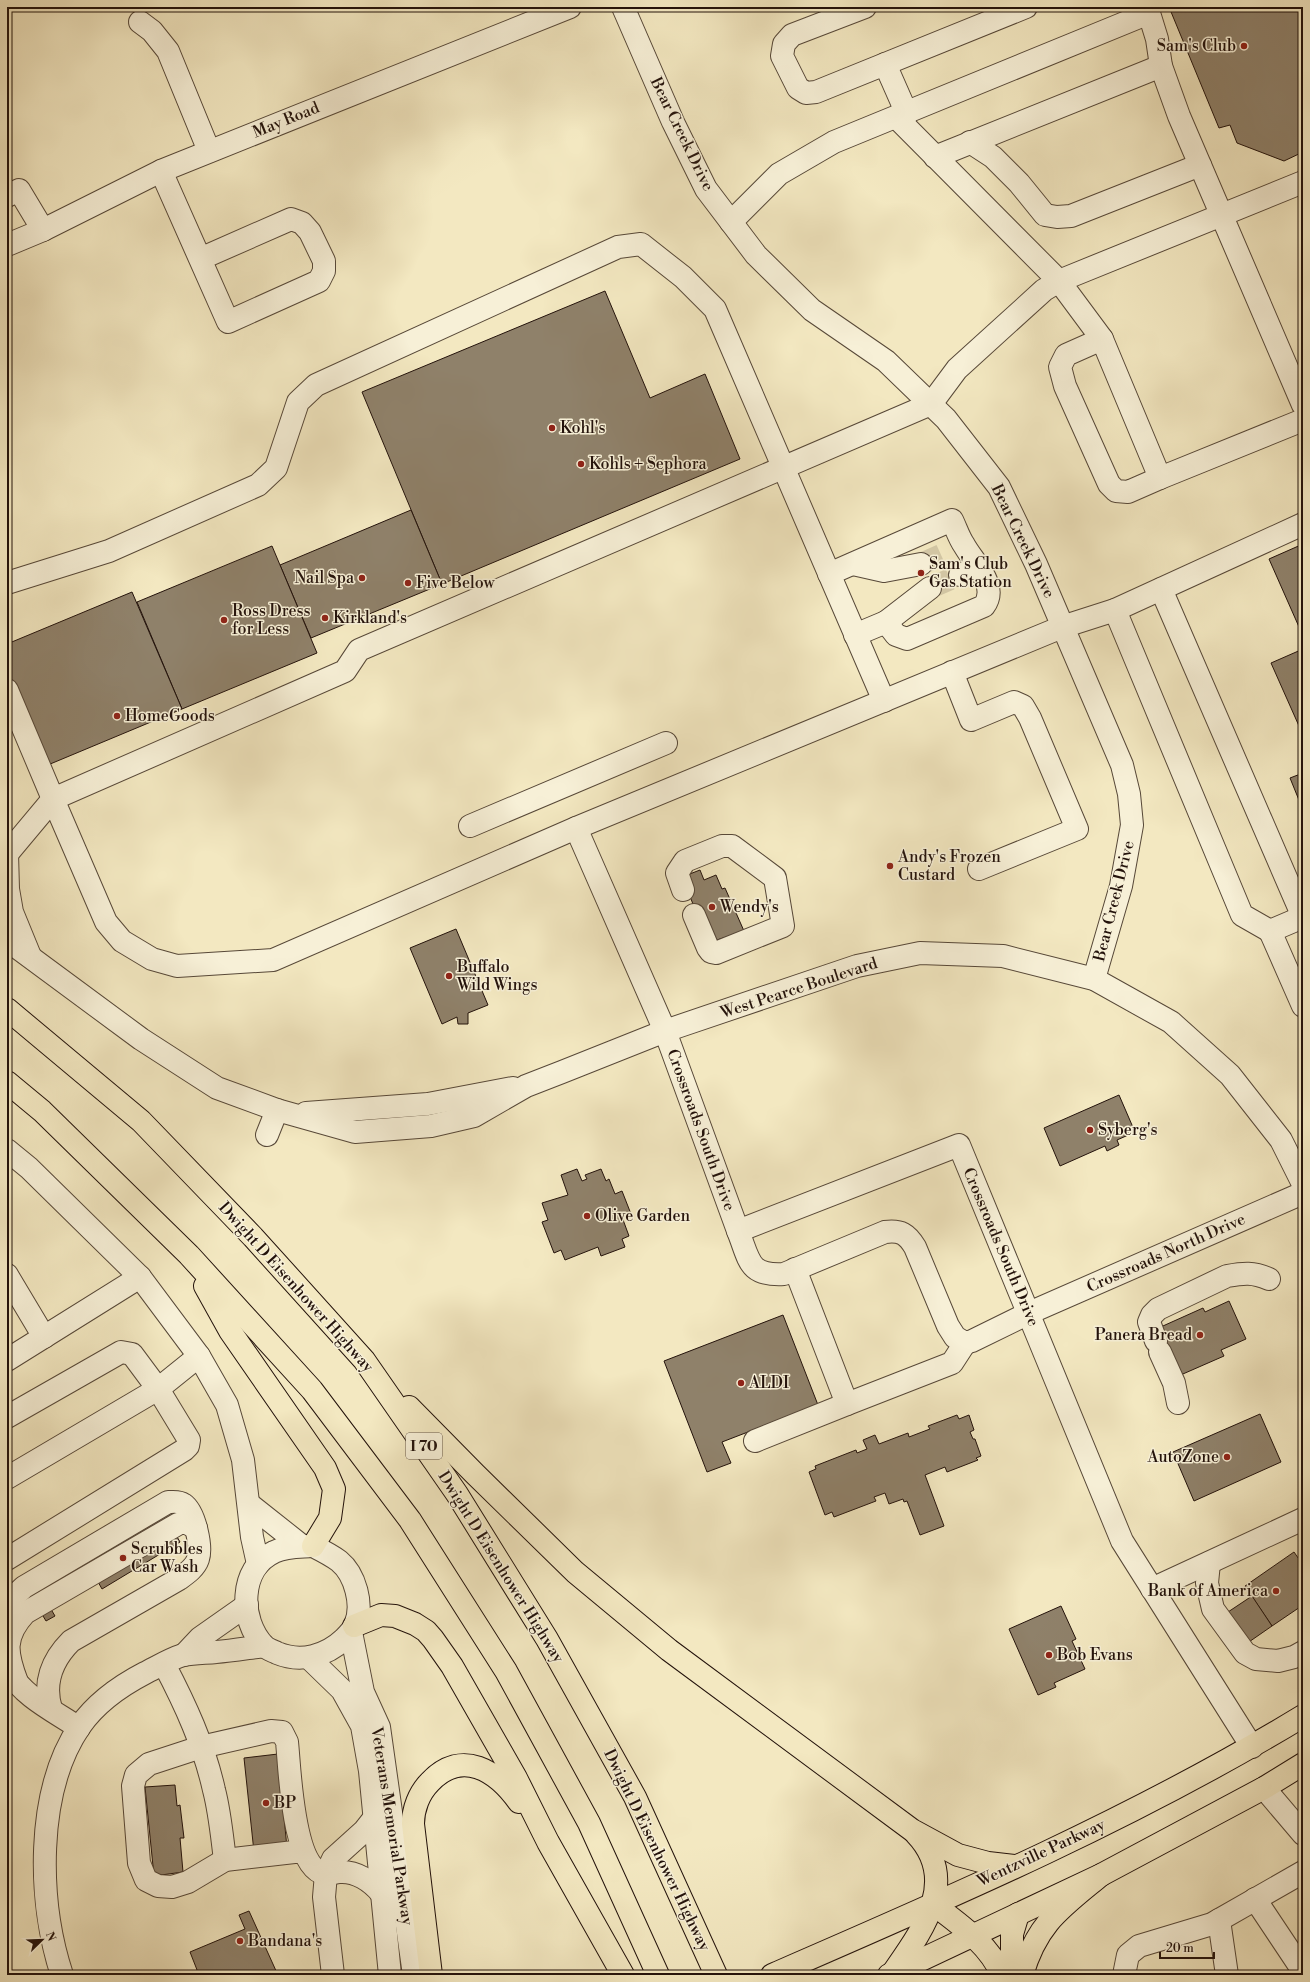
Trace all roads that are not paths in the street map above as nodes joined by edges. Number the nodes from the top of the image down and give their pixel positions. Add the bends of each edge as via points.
1 (570, 7) edge
2 (623, 7) edge
3 (865, 7) edge
4 (1026, 7) edge
5 (1148, 10) edge
6 (140, 22) dead end
7 (885, 64) junction
8 (1161, 66) junction
9 (902, 116) junction
10 (970, 142) junction
11 (209, 151) junction
12 (935, 157) junction
13 (1200, 165) junction
14 (161, 171) junction
15 (1303, 182) edge
16 (7, 196) edge
17 (1222, 214) junction
18 (731, 222) junction
19 (43, 230) junction
20 (7, 245) edge
21 (200, 259) junction
22 (1059, 281) junction
23 (1102, 339) junction
24 (931, 404) junction
25 (1303, 405) edge
26 (1303, 420) edge
27 (784, 467) junction
28 (1160, 478) junction
29 (1303, 524) edge
30 (853, 564) junction
31 (920, 564) tunnel mouth
32 (980, 567) junction
33 (829, 574) junction
34 (960, 575) tunnel mouth
35 (7, 583) edge
36 (930, 588) tunnel mouth
37 (1161, 589) junction
38 (1115, 610) junction
39 (886, 622) junction
40 (1062, 626) junction
41 (855, 635) junction
42 (952, 672) junction
43 (7, 690) edge
44 (884, 701) junction
45 (666, 743) dead end
46 (53, 799) junction
47 (470, 826) dead end
48 (576, 828) junction
49 (7, 854) edge
50 (979, 869) dead end
51 (688, 902) joint
52 (1303, 917) edge
53 (1270, 931) junction
54 (7, 940) edge
55 (30, 956) junction
56 (1094, 979) junction
57 (1303, 1006) edge
58 (7, 1009) edge
59 (665, 1032) junction
60 (7, 1082) edge
61 (285, 1112) junction
62 (267, 1135) dead end
63 (7, 1150) edge
64 (1303, 1184) edge
65 (1303, 1193) edge
66 (738, 1231) junction
67 (188, 1255) junction
68 (796, 1269) junction
69 (7, 1275) edge
70 (140, 1277) junction
71 (1269, 1279) dead end
72 (1028, 1313) junction
73 (44, 1337) junction
74 (965, 1343) junction
75 (199, 1356) junction
76 (7, 1360) edge
77 (364, 1360) junction
78 (158, 1388) junction
79 (1178, 1403) dead end
80 (847, 1404) junction
81 (7, 1418) edge
82 (755, 1441) dead end
83 (7, 1478) edge
84 (249, 1504) junction
85 (1303, 1519) edge
86 (196, 1528) junction
87 (307, 1546) junction
88 (7, 1559) edge
89 (1208, 1563) junction
90 (258, 1564) junction
91 (1152, 1589) junction
92 (7, 1603) edge
93 (247, 1605) junction
94 (353, 1629) junction
95 (264, 1646) junction
96 (1303, 1652) edge
97 (309, 1658) junction
98 (174, 1660) junction
99 (12, 1675) edge
100 (51, 1709) junction
101 (1303, 1716) edge
102 (80, 1728) junction
103 (201, 1747) junction
104 (1252, 1747) junction
105 (1303, 1764) edge
106 (1264, 1788) junction
107 (375, 1817) junction
108 (912, 1830) junction
109 (1303, 1834) edge
110 (548, 1842) junction
111 (303, 1851) junction
112 (225, 1860) junction
113 (1014, 1866) junction
114 (1303, 1872) edge
115 (326, 1874) junction
116 (1101, 1875) junction
117 (381, 1893) junction
118 (1255, 1899) junction
119 (933, 1904) junction
120 (1018, 1914) junction
121 (1219, 1920) junction
122 (974, 1936) junction
123 (1303, 1972) edge
124 (891, 1974) edge
125 (62, 1975) edge
126 (333, 1975) edge
127 (390, 1975) edge
128 (414, 1975) edge
129 (431, 1975) edge
130 (623, 1975) edge
131 (658, 1975) edge
132 (716, 1975) edge
133 (772, 1975) edge
134 (1002, 1975) edge
135 (1012, 1975) edge
136 (1022, 1975) edge
137 (1124, 1975) edge
138 (1227, 1975) edge

1 - 11 street, May Road
2 - 18 street, Bear Creek Drive via 672,122 706,189
3 - 7 street via 792,36 784,44 782,56 798,88 806,93 816,92
4 - 7 street
5 - 8 street via 1157,39
5 - 9 street
6 - 11 street via 152,31 168,51
7 - 9 street
8 - 10 street
8 - 13 street
9 - 12 street
9 - 18 street via 834,142 779,174
10 - 12 street
10 - 13 street via 993,157 1019,183 1045,215 1057,218 1071,216
11 - 14 street, May Road
12 - 22 street
13 - 17 street
14 - 19 street, May Road
14 - 21 street
15 - 17 street
16 - 19 street via 19,190
17 - 22 street
17 - 25 street
18 - 24 street, Bear Creek Drive via 756,255 812,310 886,361
19 - 20 street, May Road
21 - 21 street via 228,322 319,281 324,271 324,261 310,232 302,223 291,219
22 - 23 street
22 - 24 street via 1044,290 956,369
23 - 28 street
23 - 28 street via 1066,355 1060,367 1065,386 1109,484 1116,491 1128,492
24 - 27 street
24 - 40 street, Bear Creek Drive via 946,419 999,487
26 - 28 street
27 - 33 street
27 - 35 street via 715,309 683,277 641,244 618,247 316,385 298,402 276,468 258,485 109,551
27 - 46 street via 359,650 345,671
29 - 37 street
30 - 31 street via 884,571
30 - 32 street via 952,520 957,548
30 - 33 street
32 - 34 street
32 - 39 street via 989,590 989,599 984,606 907,639 896,635
33 - 41 street
36 - 39 street
37 - 38 street
37 - 52 street
38 - 40 street
38 - 53 street via 1242,915
39 - 41 street
40 - 42 street
40 - 56 street, Bear Creek Drive via 1122,765 1129,794 1132,825 1121,886
41 - 44 street
42 - 44 street
42 - 50 street via 971,720 1014,702 1023,706 1077,829
43 - 46 street
44 - 48 street
45 - 47 street
46 - 48 street via 106,922 122,941 152,959 177,966 273,960
46 - 49 street
48 - 59 street, Crossroads South Drive
49 - 55 street via 8,889 12,912
51 - 51 street via 711,952 716,953 783,926 775,878 732,846 722,846 685,861 677,873
52 - 53 street
53 - 57 street
54 - 55 street, West Pearce Boulevard
55 - 61 street, West Pearce Boulevard via 141,1039 217,1088
56 - 59 street, West Pearce Boulevard via 1003,956 920,953 857,966
56 - 64 street, West Pearce Boulevard via 1171,1022 1230,1075 1281,1140
58 - 77 main road, Dwight D Eisenhower Highway / I 70 via 142,1121 253,1237
59 - 61 street, West Pearce Boulevard via 526,1086 428,1104
59 - 66 street, Crossroads South Drive
60 - 67 main road via 42,1111
61 - 62 street
63 - 70 street via 29,1168
65 - 72 street, Crossroads North Drive
66 - 68 street via 754,1268 761,1273 784,1274
66 - 72 street, Crossroads South Drive via 959,1145
67 - 87 main road via 230,1331 325,1468 334,1489 330,1518
67 - 131 main road via 312,1390 410,1520 514,1684 589,1823
68 - 74 street via 885,1232 901,1231 909,1236 915,1248 948,1326 955,1337
68 - 80 street
69 - 73 street
70 - 73 street
70 - 75 street
71 - 79 street via 1257,1274 1227,1276 1158,1309 1149,1322 1174,1383
72 - 74 street, Crossroads North Drive
72 - 91 street, Crossroads South Drive via 1122,1541
73 - 76 street
74 - 80 street via 952,1363
75 - 78 street
75 - 84 street via 227,1405 243,1460
77 - 108 main road via 474,1474 575,1572 669,1650
77 - 132 main road, Dwight D Eisenhower Highway / I 70 via 457,1494 547,1639 634,1797
78 - 81 street via 132,1354 121,1352
78 - 83 street
78 - 88 street via 189,1440 188,1446
80 - 82 street
84 - 87 street
84 - 90 street
85 - 89 street
86 - 92 street via 184,1504 168,1502 24,1587
86 - 99 street via 185,1522 178,1524 25,1613 13,1628 8,1645
86 - 100 street via 198,1560 187,1573 80,1635 62,1650 51,1670 48,1682 47,1693
87 - 90 street via 275,1551
87 - 94 street via 339,1561 351,1575 357,1592 358,1609
89 - 91 street
89 - 96 street via 1208,1583 1213,1609 1245,1653 1256,1659 1278,1660 1294,1657
90 - 93 street via 250,1577
91 - 104 street, Crossroads South Drive
93 - 95 street via 255,1634
93 - 98 street
94 - 97 street via 324,1653
94 - 110 main road via 381,1615 405,1619 426,1631 452,1666 516,1778
94 - 128 street, Veterans Memorial Parkway via 364,1692 379,1727
95 - 97 street via 288,1657
95 - 98 street
97 - 107 street, Veterans Memorial Parkway via 342,1690 362,1726
98 - 102 street via 137,1677 110,1695 90,1714
98 - 103 street via 183,1702
99 - 100 street
100 - 102 street
101 - 104 main road, Wentzville Parkway
102 - 125 street via 66,1753 54,1788 46,1846 47,1907
103 - 111 street via 271,1731 282,1732 287,1742 297,1828
103 - 112 street via 215,1792
103 - 112 street via 149,1764 136,1775 133,1786 140,1869 151,1884 172,1887 188,1882
104 - 113 main road, Wentzville Parkway via 1088,1832
105 - 106 main road
106 - 109 street
106 - 116 main road
107 - 115 street via 364,1831 333,1859
107 - 117 street, Veterans Memorial Parkway
108 - 113 main road via 958,1855 988,1863
108 - 119 main road via 921,1839 931,1857 936,1874
110 - 129 main road via 506,1786 496,1777 478,1768 460,1765 453,1767 437,1775 426,1786 416,1806 413,1824
110 - 130 main road
111 - 112 street
111 - 115 street via 311,1865
113 - 119 main road, Wentzville Parkway
114 - 118 street
115 - 117 street via 340,1872 357,1875
115 - 126 street via 324,1897
116 - 120 main road
116 - 136 main road via 1054,1914 1038,1934 1026,1959
117 - 127 street, Veterans Memorial Parkway
118 - 121 street
118 - 123 street
119 - 122 main road
119 - 124 main road via 921,1932
119 - 133 main road, Wentzville Parkway
120 - 122 main road
120 - 135 main road via 1012,1934
121 - 137 street via 1139,1946 1128,1955
121 - 138 street
122 - 124 main road
122 - 134 main road via 992,1957

